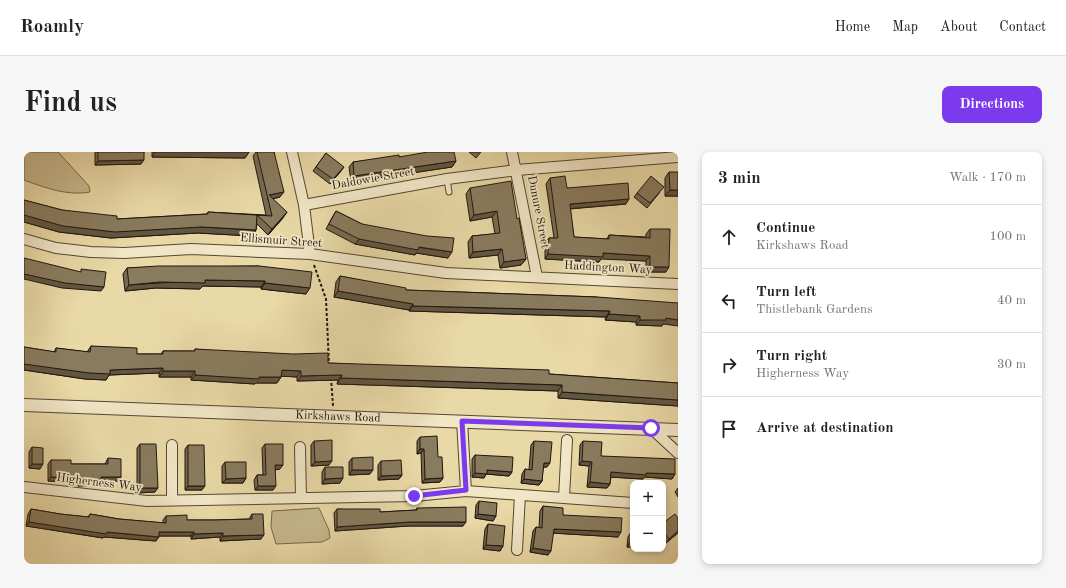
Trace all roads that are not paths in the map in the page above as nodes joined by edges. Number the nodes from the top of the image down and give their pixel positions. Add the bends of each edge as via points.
1 (292, 152) edge
2 (512, 152) edge
3 (678, 157) edge
4 (516, 170) junction
5 (447, 179) junction
6 (449, 192) dead end
7 (304, 205) junction
8 (24, 239) edge
9 (310, 254) junction
10 (537, 277) junction
11 (678, 284) edge
12 (24, 405) edge
13 (462, 421) junction
14 (651, 428) junction
15 (678, 430) edge
16 (567, 440) dead end
17 (172, 445) dead end
18 (300, 447) dead end
19 (678, 453) edge
20 (24, 487) edge
21 (466, 490) junction
22 (520, 495) junction
23 (301, 498) junction
24 (564, 498) junction
25 (172, 501) junction
26 (630, 503) edge
27 (517, 550) dead end

1 - 7 street
2 - 4 street, Dunure Street
3 - 4 street, Daldowie Street
4 - 5 street, Daldowie Street
4 - 10 street, Dunure Street
5 - 6 lane
5 - 7 street, Daldowie Street
7 - 9 street
8 - 9 street, Ellismuir Street via 56,248 91,252 191,249
9 - 10 street, Ellismuir Street via 446,273
10 - 11 street, Haddington Way
12 - 13 street, Kirkshaws Road
13 - 14 street, Kirkshaws Road
13 - 21 street
14 - 15 street, Kirkshaws Road
14 - 19 street
16 - 24 street
17 - 25 street
18 - 23 street
20 - 25 street, Higherness Way via 147,501
21 - 22 street, Higherness Way
21 - 23 street, Higherness Way via 414,496
22 - 24 street, Higherness Way
22 - 27 street
23 - 25 street, Higherness Way
24 - 26 street, Higherness Way

